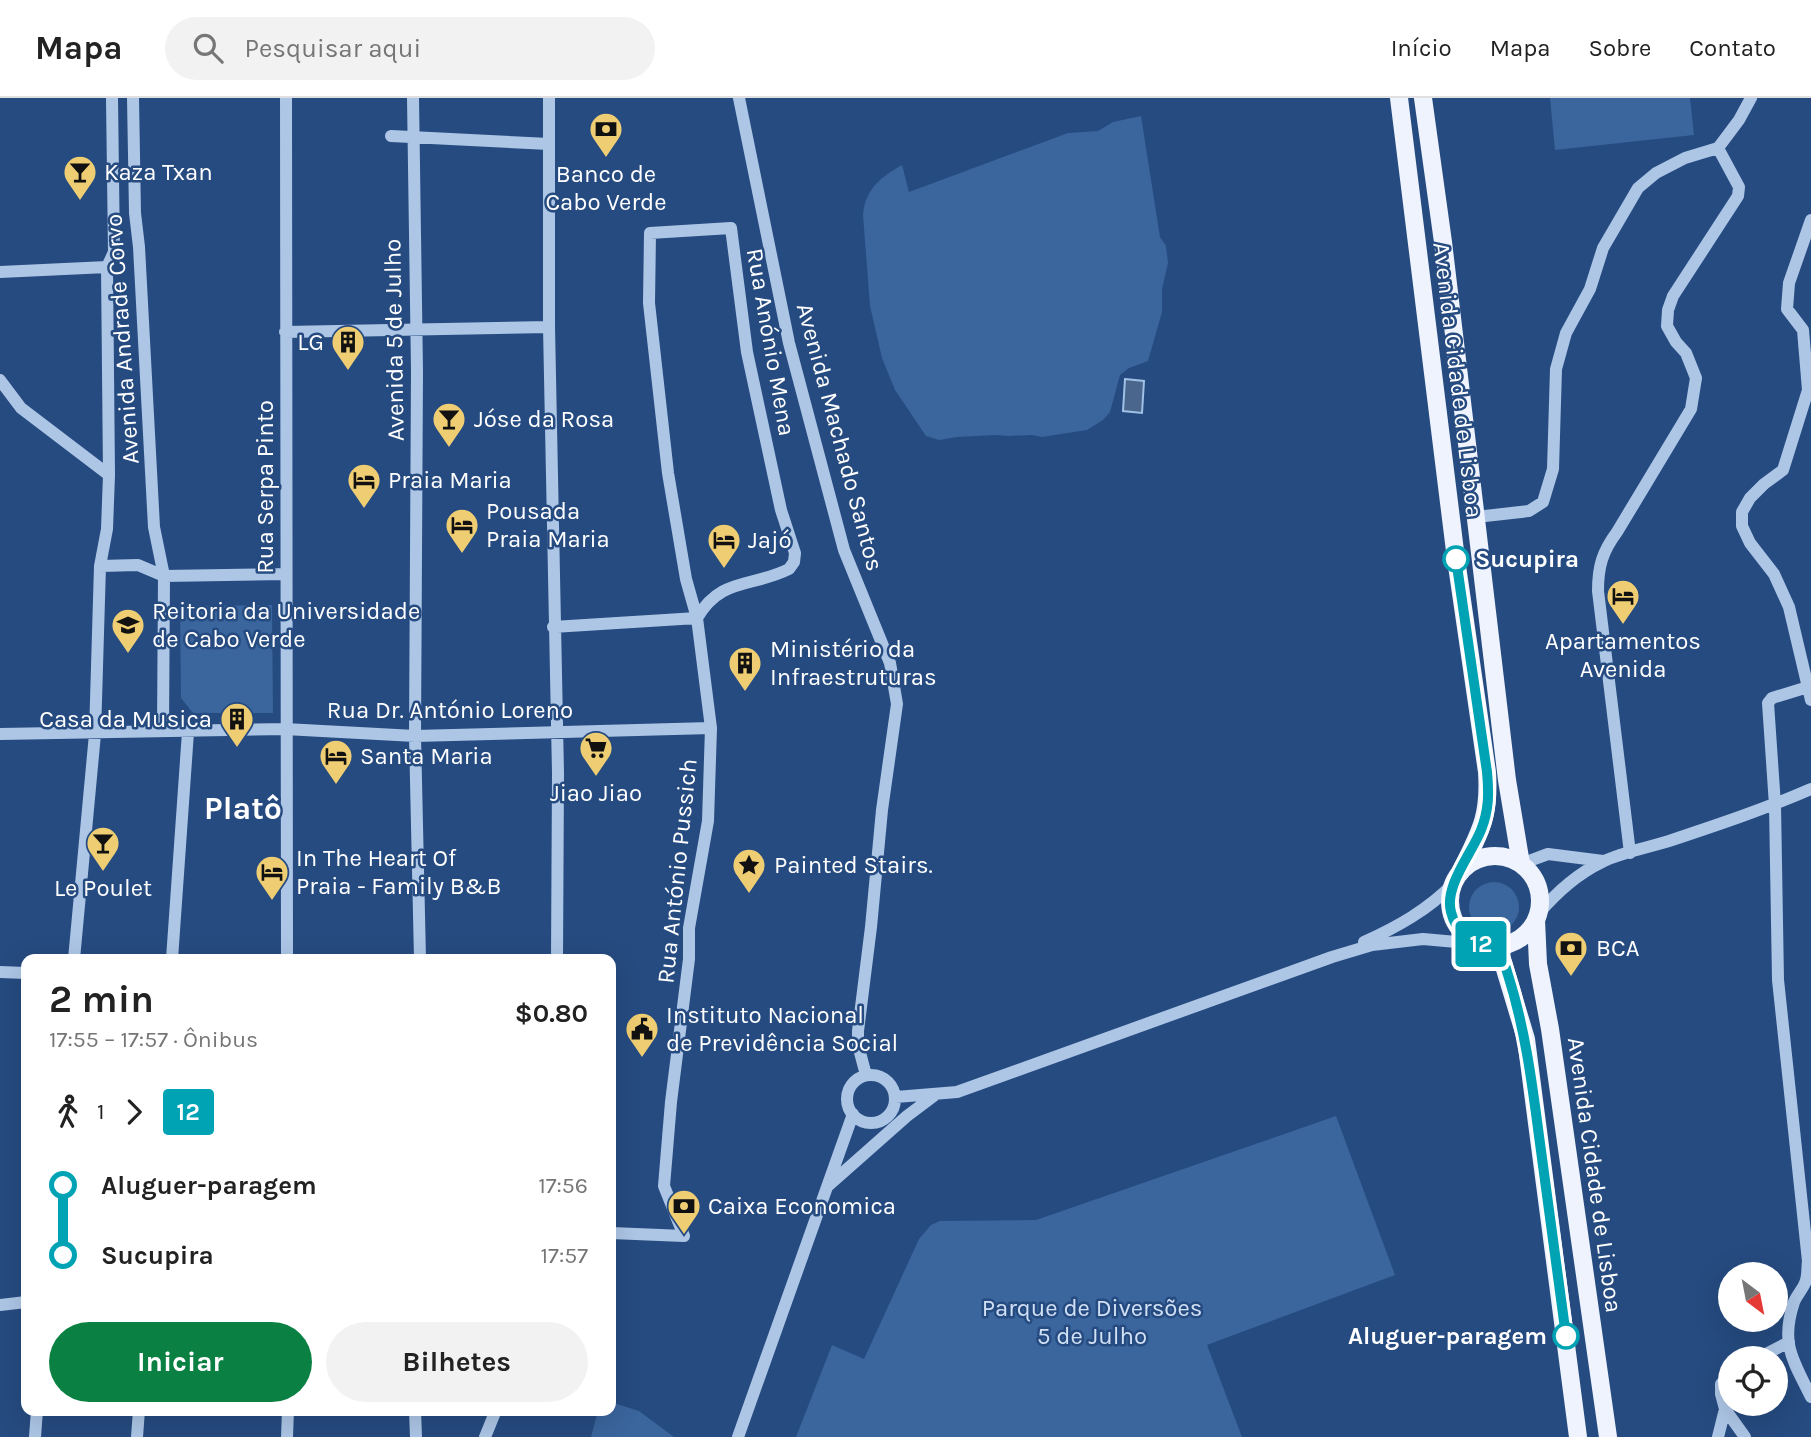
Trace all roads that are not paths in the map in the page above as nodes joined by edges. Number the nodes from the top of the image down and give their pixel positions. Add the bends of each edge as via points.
1 (112, 98) edge
2 (133, 98) edge
3 (286, 98) edge
4 (413, 98) edge
5 (550, 98) edge
6 (739, 98) edge
7 (1399, 98) edge
8 (1423, 98) edge
9 (1751, 98) edge
10 (391, 136) dead end
11 (413, 137) junction
12 (549, 144) junction
13 (1718, 148) junction
14 (1811, 220) edge
15 (107, 267) junction
16 (0, 272) edge
17 (549, 327) junction
18 (415, 330) junction
19 (285, 332) junction
20 (1809, 370) edge
21 (0, 380) edge
22 (109, 475) junction
23 (1476, 517) junction
24 (100, 566) junction
25 (286, 574) junction
26 (164, 576) junction
27 (697, 618) junction
28 (553, 627) junction
29 (1809, 694) edge
30 (711, 727) junction
31 (285, 729) junction
32 (163, 731) junction
33 (188, 732) junction
34 (557, 733) junction
35 (0, 734) edge
36 (95, 734) junction
37 (415, 736) junction
38 (1811, 789) edge
39 (1775, 804) junction
40 (1630, 853) junction
41 (1603, 861) junction
42 (1521, 864) junction
43 (1457, 877) junction
44 (1537, 917) junction
45 (1485, 945) junction
46 (74, 954) edge
47 (172, 954) edge
48 (287, 954) edge
49 (420, 954) edge
50 (557, 954) edge
51 (1332, 957) junction
52 (0, 972) edge
53 (21, 973) edge
54 (866, 1075) junction
55 (936, 1094) junction
56 (896, 1097) junction
57 (853, 1114) junction
58 (826, 1188) junction
59 (616, 1233) edge
60 (21, 1303) edge
61 (0, 1305) edge
62 (1788, 1342) junction
63 (1780, 1346) edge
64 (1811, 1396) edge
65 (37, 1416) edge
66 (139, 1416) edge
67 (288, 1416) edge
68 (415, 1416) edge
69 (494, 1416) edge
70 (1724, 1416) edge
71 (1731, 1416) edge
72 (35, 1437) edge
73 (137, 1437) edge
74 (287, 1437) edge
75 (416, 1437) edge
76 (485, 1437) edge
77 (738, 1437) edge
78 (1578, 1437) edge
79 (1608, 1437) edge
80 (1718, 1437) edge
81 (1745, 1437) edge

1 - 15 street, Avenida Andrade Corvo via 114,252
2 - 26 street, Avenida Andrade Corvo via 135,213 155,527
3 - 19 street, Rua Serpa Pinto
4 - 11 street, Avenida 5 de Julho
5 - 12 street
6 - 54 street, Avenida Machado Santos via 793,355 844,550 890,663 897,704 858,1031
7 - 43 main road, Avenida Cidade de Lisboa via 1487,772 1486,813
8 - 23 main road, Avenida Cidade de Lisboa
9 - 13 street
10 - 11 street
11 - 12 street
11 - 18 street, Avenida 5 de Julho
12 - 17 street
13 - 23 street via 1675,163 1638,188 1603,248 1590,289 1566,333 1556,369 1553,468 1543,502 1529,511
13 - 40 street via 1739,187 1738,196 1668,310 1667,326 1696,378 1691,409 1606,546 1598,567
14 - 20 street via 1789,283 1787,309 1803,330
15 - 16 street
15 - 22 street, Avenida Andrade Corvo
17 - 18 street
17 - 28 street
18 - 19 street
18 - 37 street, Avenida 5 de Julho
19 - 25 street, Rua Serpa Pinto
20 - 29 street via 1808,390 1783,470 1750,498 1742,512 1742,526 1774,574 1789,607
21 - 22 street via 21,408
22 - 24 street, Avenida Andrade Corvo
23 - 42 main road, Avenida Cidade de Lisboa
24 - 26 street via 138,565
24 - 36 street, Avenida Andrade Corvo
25 - 26 street
25 - 31 street, Rua Serpa Pinto
26 - 32 street, Avenida Andrade Corvo
27 - 27 street, Rua Anónio Mena via 685,579 666,459 649,303 650,233 731,228 747,352 780,510 795,553 789,569 715,595
27 - 28 street
27 - 30 street, Rua Anónio Mena
28 - 34 street
29 - 39 street via 1772,698 1768,703
30 - 34 street, Rua Dr. António Loreno
30 - 59 street, Rua António Pussich via 708,821 689,928 664,1186 684,1236
31 - 33 street, Rua Dr. António Loreno
31 - 37 street, Rua Dr. António Loreno
31 - 48 street, Rua Serpa Pinto
32 - 33 street, Rua Dr. António Loreno
32 - 36 street
33 - 47 street
34 - 37 street, Rua Dr. António Loreno
34 - 50 street
35 - 36 street
36 - 46 street, Avenida Andrade Corvo
37 - 49 street, Avenida 5 de Julho
38 - 39 street
39 - 40 street
39 - 62 street via 1778,980 1808,1261 1806,1282 1788,1324
40 - 41 street
41 - 42 street via 1548,854
41 - 44 street via 1555,894
42 - 43 main road via 1496,856 1471,863
42 - 44 main road via 1540,894
43 - 45 main road via 1450,898 1454,919 1466,936
43 - 51 street via 1440,897 1402,924
44 - 45 main road via 1517,940
44 - 79 main road, Avenida Cidade de Lisboa via 1538,964
45 - 51 street via 1423,939 1372,945
45 - 78 main road, Avenida Cidade de Lisboa via 1501,956 1526,1039
51 - 55 street via 957,1092
52 - 53 street
54 - 56 street via 886,1079
54 - 57 street via 849,1089
55 - 56 street
55 - 58 street
56 - 57 street via 891,1112 878,1122 862,1121
57 - 58 street
58 - 77 street
60 - 61 street
62 - 63 street
62 - 64 street
65 - 72 street
66 - 73 street
67 - 74 street
68 - 75 street
69 - 76 street
70 - 80 street
71 - 81 street

